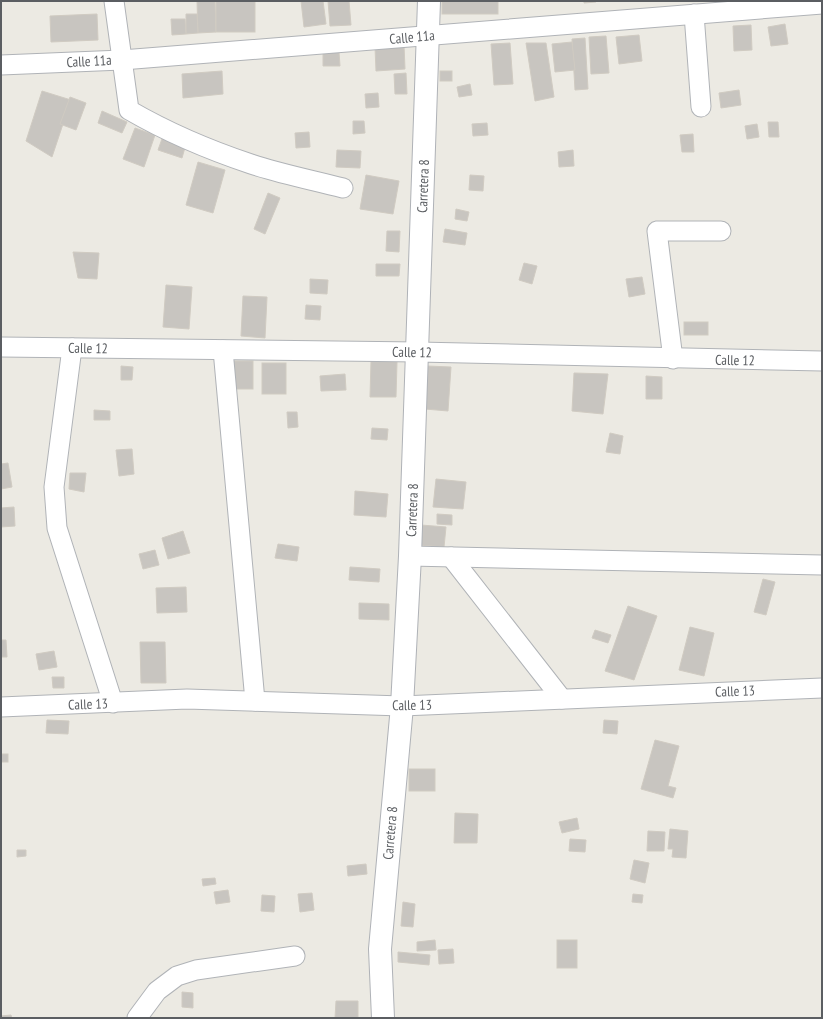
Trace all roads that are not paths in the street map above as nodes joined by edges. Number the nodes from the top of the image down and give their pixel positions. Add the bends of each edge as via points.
1 (114, 1) edge
2 (429, 1) edge
3 (822, 4) edge
4 (694, 14) junction
5 (428, 35) junction
6 (122, 60) junction
7 (1, 65) edge
8 (701, 107) dead end
9 (343, 188) dead end
10 (721, 231) dead end
11 (1, 347) edge
12 (72, 348) junction
13 (223, 350) junction
14 (418, 352) junction
15 (673, 358) junction
16 (822, 361) edge
17 (410, 556) junction
18 (450, 557) junction
19 (822, 565) edge
20 (822, 688) edge
21 (562, 699) junction
22 (113, 702) junction
23 (255, 702) junction
24 (402, 706) junction
25 (1, 707) edge
26 (295, 956) dead end
27 (137, 1018) edge
28 (383, 1018) edge

1 - 6 street
2 - 5 street, Carretera 8
3 - 4 street, Calle 11a
4 - 5 street, Calle 11a
4 - 8 street
5 - 6 street, Calle 11a
5 - 14 street, Carretera 8
6 - 7 street, Calle 11a
6 - 9 street via 129,110 204,147 252,164
10 - 15 street via 657,231
11 - 12 street, Calle 12
12 - 13 street, Calle 12
12 - 22 street via 54,487 57,528
13 - 14 street, Calle 12
13 - 23 street
14 - 15 street, Calle 12
14 - 17 street, Carretera 8
15 - 16 street, Calle 12
17 - 18 street
17 - 24 street, Carretera 8
18 - 19 street
18 - 21 street
20 - 21 street, Calle 13
21 - 24 street, Calle 13
22 - 23 street, Calle 13 via 187,699
22 - 25 street, Calle 13
23 - 24 street, Calle 13
24 - 28 street, Carretera 8 via 380,949
26 - 27 street via 196,970 178,976 157,991

